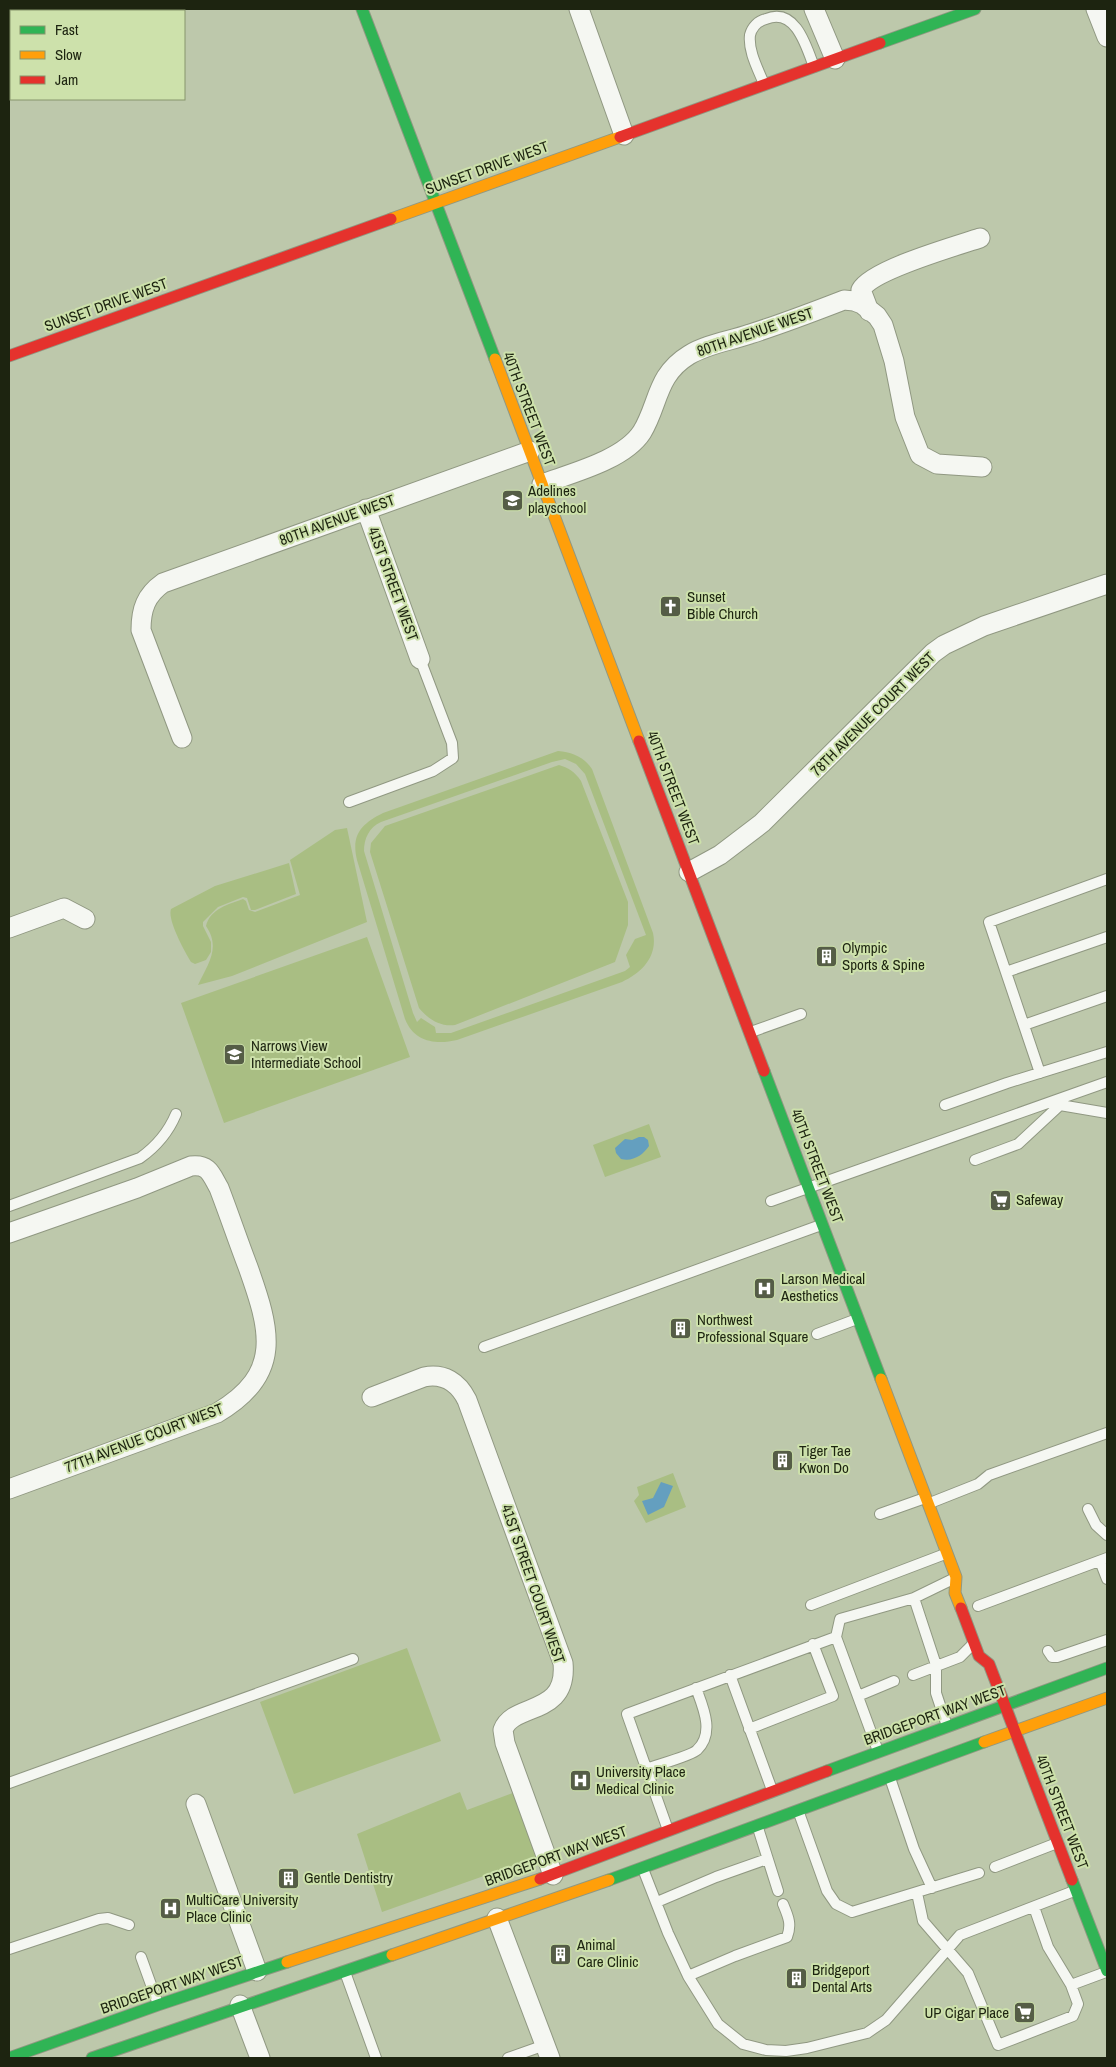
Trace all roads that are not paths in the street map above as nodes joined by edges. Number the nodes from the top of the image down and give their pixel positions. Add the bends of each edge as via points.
1 (362, 9) edge
2 (578, 9) edge
3 (814, 9) edge
4 (975, 9) edge
5 (1096, 9) edge
6 (1107, 37) edge
7 (835, 59) junction
8 (814, 67) junction
9 (764, 85) junction
10 (624, 135) junction
11 (435, 203) junction
12 (980, 238) dead end
13 (869, 311) junction
14 (9, 355) edge
15 (530, 451) junction
16 (982, 467) dead end
17 (542, 484) junction
18 (366, 509) junction
19 (1107, 584) edge
20 (420, 659) joint
21 (182, 738) dead end
22 (349, 802) dead end
23 (689, 872) junction
24 (1107, 880) edge
25 (85, 919) dead end
26 (9, 928) edge
27 (1107, 937) edge
28 (1006, 972) junction
29 (1107, 996) edge
30 (801, 1014) dead end
31 (1024, 1026) junction
32 (750, 1033) junction
33 (1107, 1052) edge
34 (1040, 1073) junction
35 (1107, 1082) edge
36 (1059, 1102) junction
37 (945, 1105) dead end
38 (176, 1114) dead end
39 (1107, 1114) edge
40 (976, 1160) dead end
41 (809, 1189) junction
42 (772, 1201) dead end
43 (9, 1206) edge
44 (823, 1224) junction
45 (9, 1233) edge
46 (858, 1318) junction
47 (817, 1334) dead end
48 (484, 1347) dead end
49 (372, 1397) dead end
50 (1107, 1433) edge
51 (9, 1489) edge
52 (927, 1501) junction
53 (1088, 1509) dead end
54 (880, 1514) dead end
55 (1107, 1535) edge
56 (947, 1554) junction
57 (1104, 1559) edge
58 (956, 1577) junction
59 (1107, 1580) edge
60 (970, 1584) dead end
61 (914, 1598) junction
62 (811, 1605) dead end
63 (978, 1606) dead end
64 (836, 1637) junction
65 (1107, 1640) edge
66 (974, 1642) junction
67 (813, 1644) junction
68 (994, 1650) dead end
69 (1048, 1651) dead end
70 (353, 1659) dead end
71 (989, 1664) junction
72 (936, 1665) junction
73 (1107, 1668) edge
74 (730, 1675) junction
75 (913, 1675) dead end
76 (894, 1681) dead end
77 (696, 1688) junction
78 (858, 1696) junction
79 (1107, 1698) edge
80 (1004, 1705) junction
81 (947, 1726) junction
82 (749, 1729) junction
83 (1014, 1730) junction
84 (878, 1752) junction
85 (646, 1769) junction
86 (890, 1777) junction
87 (9, 1783) edge
88 (772, 1791) junction
89 (196, 1804) dead end
90 (799, 1812) junction
91 (757, 1827) junction
92 (669, 1831) junction
93 (1058, 1843) junction
94 (767, 1858) junction
95 (995, 1867) dead end
96 (643, 1868) junction
97 (979, 1873) dead end
98 (553, 1875) junction
99 (932, 1888) junction
100 (1076, 1890) junction
101 (778, 1891) dead end
102 (917, 1893) junction
103 (656, 1902) junction
104 (783, 1904) dead end
105 (1034, 1907) junction
106 (497, 1918) junction
107 (129, 1925) dead end
108 (948, 1948) junction
109 (9, 1949) edge
110 (140, 1957) dead end
111 (344, 1970) junction
112 (257, 1971) junction
113 (1107, 1971) edge
114 (688, 1976) junction
115 (1071, 1985) junction
116 (158, 2004) junction
117 (240, 2005) junction
118 (547, 2052) edge
119 (786, 2055) edge
120 (9, 2058) edge
121 (92, 2058) edge
122 (260, 2058) edge
123 (376, 2058) edge
124 (508, 2058) edge

1 - 11 street, 40TH STREET WEST
2 - 10 street
3 - 7 street
4 - 7 street, SUNSET DRIVE WEST
5 - 6 street
7 - 8 street, SUNSET DRIVE WEST
8 - 9 street, SUNSET DRIVE WEST
8 - 9 lane via 795,26 785,17 764,19 750,34 750,46
9 - 10 street, SUNSET DRIVE WEST
10 - 11 street, SUNSET DRIVE WEST
11 - 14 street, SUNSET DRIVE WEST
11 - 15 street, 40TH STREET WEST
12 - 13 street via 899,266 864,284 861,290
13 - 16 street via 883,325 906,417 920,455 937,464
13 - 17 street, 80TH AVENUE WEST via 854,300 844,300 689,355 662,381 641,432 633,442 599,463
15 - 17 street, 40TH STREET WEST
15 - 18 street, 80TH AVENUE WEST
17 - 23 street, 40TH STREET WEST
18 - 20 street, 41ST STREET WEST
18 - 21 street, 80TH AVENUE WEST via 164,582 148,596 141,615 141,630
19 - 23 street, 78TH AVENUE COURT WEST via 984,626 933,653 784,804 720,855
20 - 22 lane via 452,743 453,758 433,771
23 - 32 street, 40TH STREET WEST
24 - 28 lane via 989,922
25 - 26 street via 64,908
27 - 28 lane
28 - 31 lane
29 - 31 lane
30 - 32 lane
31 - 34 lane
32 - 41 street, 40TH STREET WEST
33 - 34 lane
34 - 37 lane
35 - 36 lane
36 - 39 lane
36 - 40 lane via 1018,1144
36 - 41 lane
38 - 43 lane via 167,1134 140,1158
41 - 42 lane
41 - 44 street, 40TH STREET WEST
44 - 46 street, 40TH STREET WEST
44 - 48 lane
45 - 51 street, 77TH AVENUE COURT WEST via 201,1165 209,1170 219,1188 260,1304 268,1342 264,1362 253,1381 234,1402 217,1413
46 - 47 lane
46 - 52 street, 40TH STREET WEST
49 - 98 street, 41ST STREET COURT WEST via 433,1376 451,1380 467,1400 563,1663 561,1684 554,1696 510,1721 503,1730
50 - 52 lane via 988,1475 978,1484
52 - 54 lane
52 - 56 street, 40TH STREET WEST
53 - 55 lane via 1096,1525
56 - 58 street, 40TH STREET WEST
56 - 62 lane
57 - 59 lane
57 - 63 lane
58 - 60 street
58 - 61 lane
58 - 66 street, 40TH STREET WEST via 955,1593
61 - 64 lane via 840,1619
61 - 72 lane
64 - 67 lane
64 - 78 lane
65 - 69 lane via 1057,1657 1052,1657
66 - 71 street, 40TH STREET WEST via 979,1656
66 - 72 lane via 960,1657
67 - 74 lane
67 - 82 lane via 834,1696
68 - 71 street
70 - 87 lane
71 - 80 street, 40TH STREET WEST
72 - 75 lane
72 - 81 lane via 936,1693
73 - 80 street, BRIDGEPORT WAY WEST
74 - 77 lane
74 - 82 lane
76 - 78 lane
77 - 85 lane via 705,1712 707,1735 696,1751
77 - 85 lane via 627,1714
78 - 84 lane
79 - 83 street
80 - 81 street, BRIDGEPORT WAY WEST
80 - 83 street, 40TH STREET WEST
81 - 84 street, BRIDGEPORT WAY WEST
82 - 88 lane
83 - 86 street
83 - 93 street, 40TH STREET WEST
84 - 88 street, BRIDGEPORT WAY WEST
85 - 92 lane
86 - 90 street
86 - 99 lane via 914,1849
88 - 92 street, BRIDGEPORT WAY WEST
89 - 112 street
90 - 91 street
90 - 102 lane via 823,1882 836,1904 852,1912
91 - 94 lane
91 - 96 street
92 - 98 street, BRIDGEPORT WAY WEST
93 - 95 lane
93 - 100 street, 40TH STREET WEST
94 - 101 lane
94 - 103 lane
96 - 103 lane
96 - 106 street
97 - 99 lane
98 - 112 street, BRIDGEPORT WAY WEST
99 - 102 lane
100 - 105 lane
100 - 113 street, 40TH STREET WEST
102 - 108 lane via 923,1921
103 - 114 lane
104 - 114 lane via 789,1918 787,1937
105 - 108 lane via 960,1935
105 - 115 lane via 1048,1947
106 - 111 street
106 - 118 street
107 - 109 lane via 108,1918
108 - 115 lane via 972,1979 998,2045 1074,2016 1078,2004
108 - 119 lane via 875,2029
110 - 116 lane
111 - 117 street
111 - 123 lane
112 - 116 street, BRIDGEPORT WAY WEST
113 - 115 lane
114 - 119 lane via 709,2011 728,2034 743,2044
116 - 120 street, BRIDGEPORT WAY WEST
117 - 121 street
117 - 122 street
118 - 124 lane

